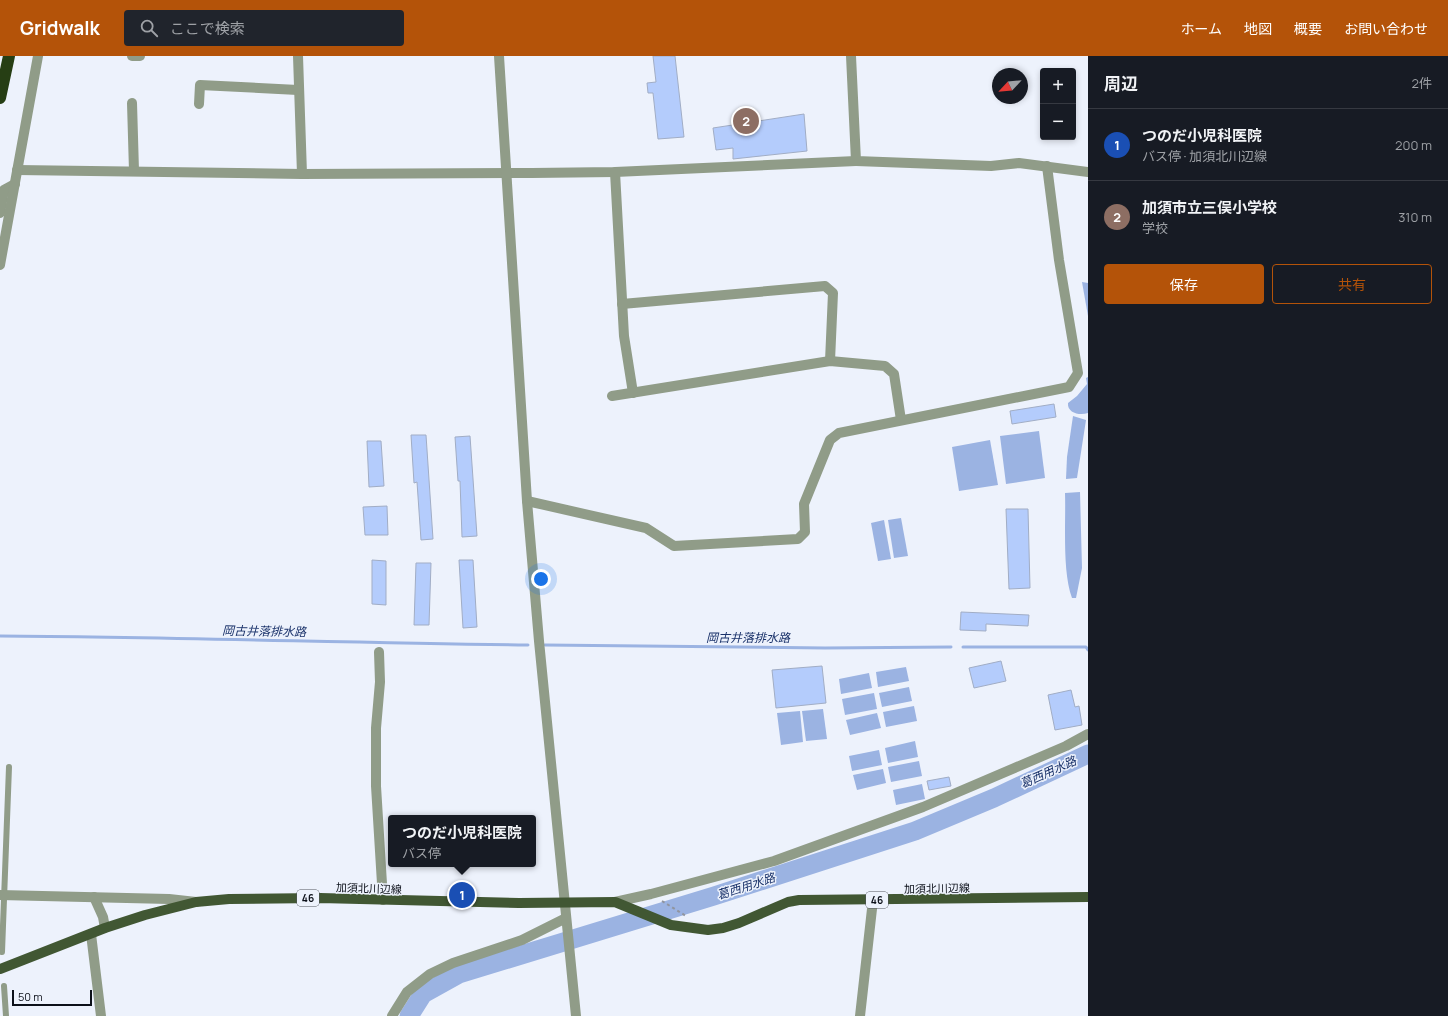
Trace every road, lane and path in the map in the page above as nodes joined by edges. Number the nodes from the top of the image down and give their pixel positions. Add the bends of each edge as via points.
1 (9, 56) edge
2 (38, 56) edge
3 (132, 56) edge
4 (140, 56) edge
5 (298, 56) edge
6 (499, 56) edge
7 (851, 56) edge
8 (298, 90) junction
9 (0, 98) edge
10 (132, 103) dead end
11 (200, 104) dead end
12 (856, 161) junction
13 (1047, 166) junction
14 (17, 170) junction
15 (134, 171) junction
16 (506, 172) junction
17 (615, 172) junction
18 (1088, 172) edge
19 (302, 174) junction
20 (15, 184) junction
21 (0, 213) edge
22 (0, 265) edge
23 (622, 304) junction
24 (830, 361) junction
25 (633, 393) junction
26 (612, 396) dead end
27 (901, 420) junction
28 (527, 501) junction
29 (379, 652) dead end
30 (1088, 734) edge
31 (9, 766) dead end
32 (651, 894) junction
33 (2, 896) edge
34 (94, 897) junction
35 (1088, 897) edge
36 (383, 900) junction
37 (873, 900) junction
38 (196, 902) junction
39 (615, 902) junction
40 (565, 904) junction
41 (566, 918) junction
42 (690, 919) dead end
43 (106, 928) junction
44 (91, 934) junction
45 (2, 952) dead end
46 (0, 969) edge
47 (4, 986) dead end
48 (6, 1016) edge
49 (101, 1016) edge
50 (392, 1016) edge
51 (576, 1016) edge
52 (860, 1016) edge

1 - 9 highway
2 - 14 street
3 - 4 street
5 - 8 street
6 - 16 street
7 - 12 street
8 - 11 street via 200,85
8 - 19 street
10 - 15 street
12 - 13 street via 991,166 1019,163
12 - 17 street
13 - 18 street
13 - 27 street via 1059,260 1078,373 1069,386
14 - 15 street
14 - 20 street
15 - 19 street
16 - 17 street
16 - 19 street
16 - 28 street
17 - 23 street
20 - 21 street via 4,190
20 - 22 street
23 - 24 street via 825,286 833,293
23 - 25 street
24 - 25 street
24 - 27 street via 885,366 894,374
25 - 26 street
27 - 28 street via 839,432 830,440 804,504 805,532 798,539 674,546 646,528
28 - 40 street
29 - 36 street via 376,786
30 - 32 street via 1066,746 923,807 774,861
31 - 33 lane
32 - 39 street
32 - 42 path
33 - 34 street
33 - 45 lane
34 - 38 street
34 - 43 street
35 - 37 main road, 加須北川辺線 / 46
36 - 38 main road, 加須北川辺線 / 46 via 228,899
36 - 40 main road, 加須北川辺線 / 46
37 - 39 main road, 加須北川辺線 / 46 via 788,902 724,928 690,928 671,924
37 - 52 street
38 - 43 main road, 加須北川辺線 / 46
39 - 40 main road, 加須北川辺線 / 46
40 - 41 street
41 - 50 street via 522,940 453,962 430,974 407,992
41 - 51 street
43 - 44 main road, 加須北川辺線 / 46
44 - 46 main road, 加須北川辺線 / 46
44 - 49 street
47 - 48 lane

